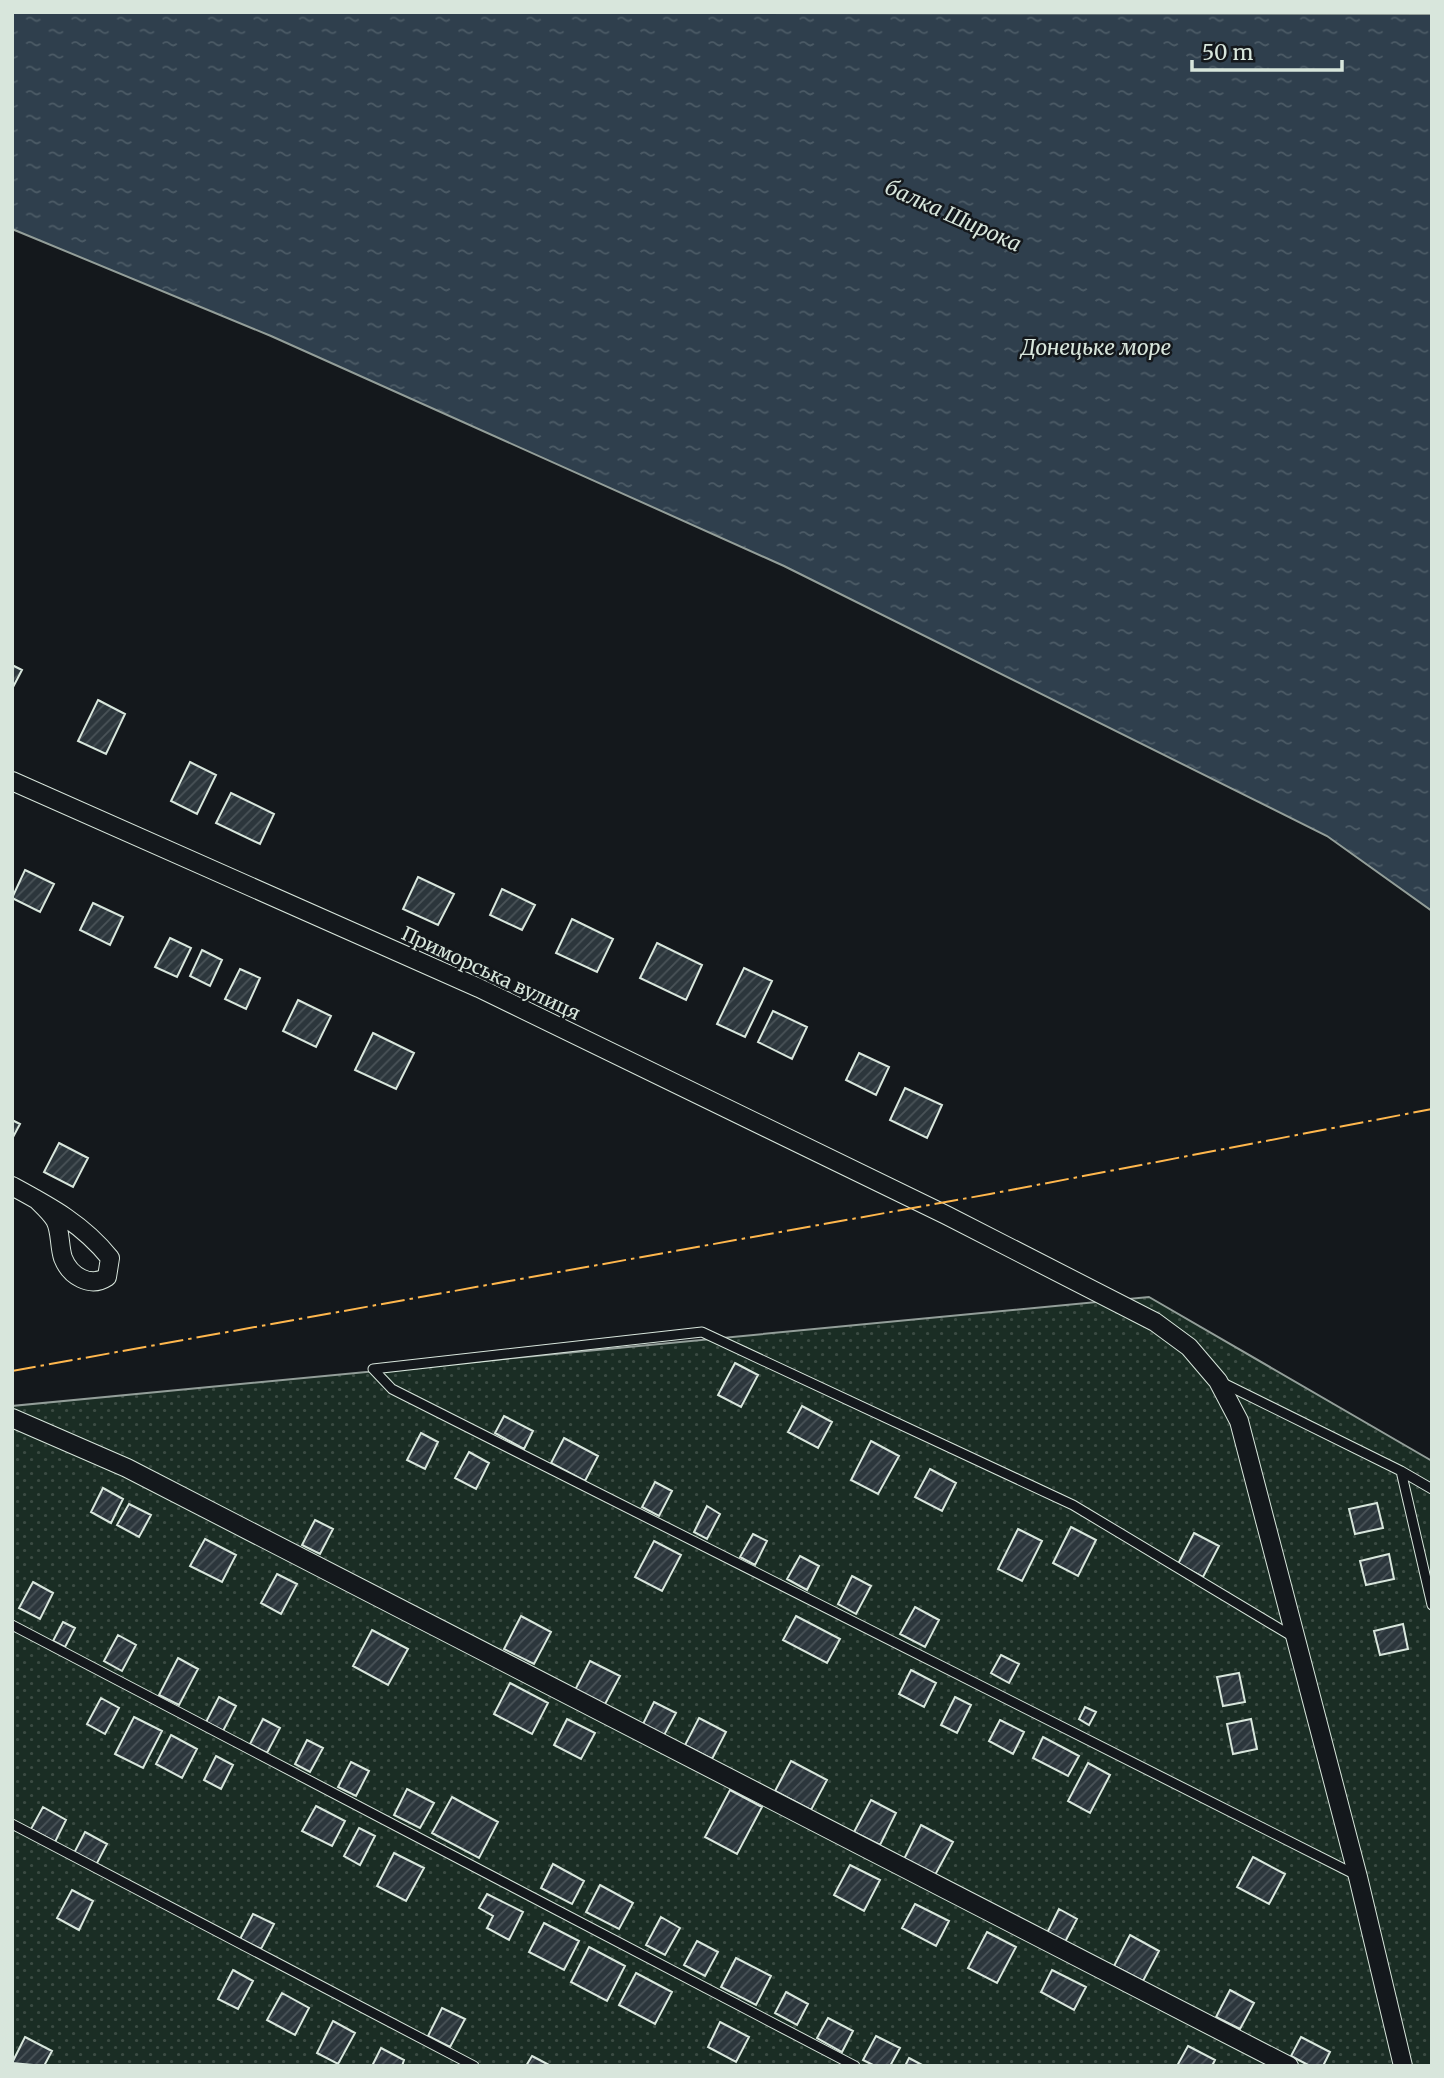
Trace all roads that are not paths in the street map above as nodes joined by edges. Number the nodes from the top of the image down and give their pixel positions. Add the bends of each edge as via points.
1 (12, 781) edge
2 (12, 1186) edge
3 (36, 1199) junction
4 (1218, 1381) junction
5 (12, 1418) edge
6 (1401, 1471) junction
7 (1432, 1489) edge
8 (1432, 1605) edge
9 (12, 1625) edge
10 (1296, 1639) junction
11 (12, 1824) edge
12 (1358, 1877) junction
13 (474, 2066) edge
14 (855, 2066) edge
15 (1289, 2066) edge
16 (1403, 2066) edge

1 - 4 street, Приморська вулиця via 479,988 946,1215 1155,1322 1189,1347
2 - 3 street
3 - 3 street via 94,1237 110,1258 107,1277 85,1281 73,1273 64,1258 55,1220
4 - 6 lane
4 - 10 street, Приморська вулиця via 1240,1421
5 - 15 street via 127,1468
6 - 7 lane
6 - 8 lane
9 - 14 lane
10 - 12 street, Приморська вулиця
10 - 12 lane via 1073,1505 702,1332 373,1368 391,1389
11 - 13 lane
12 - 16 street, Приморська вулиця

